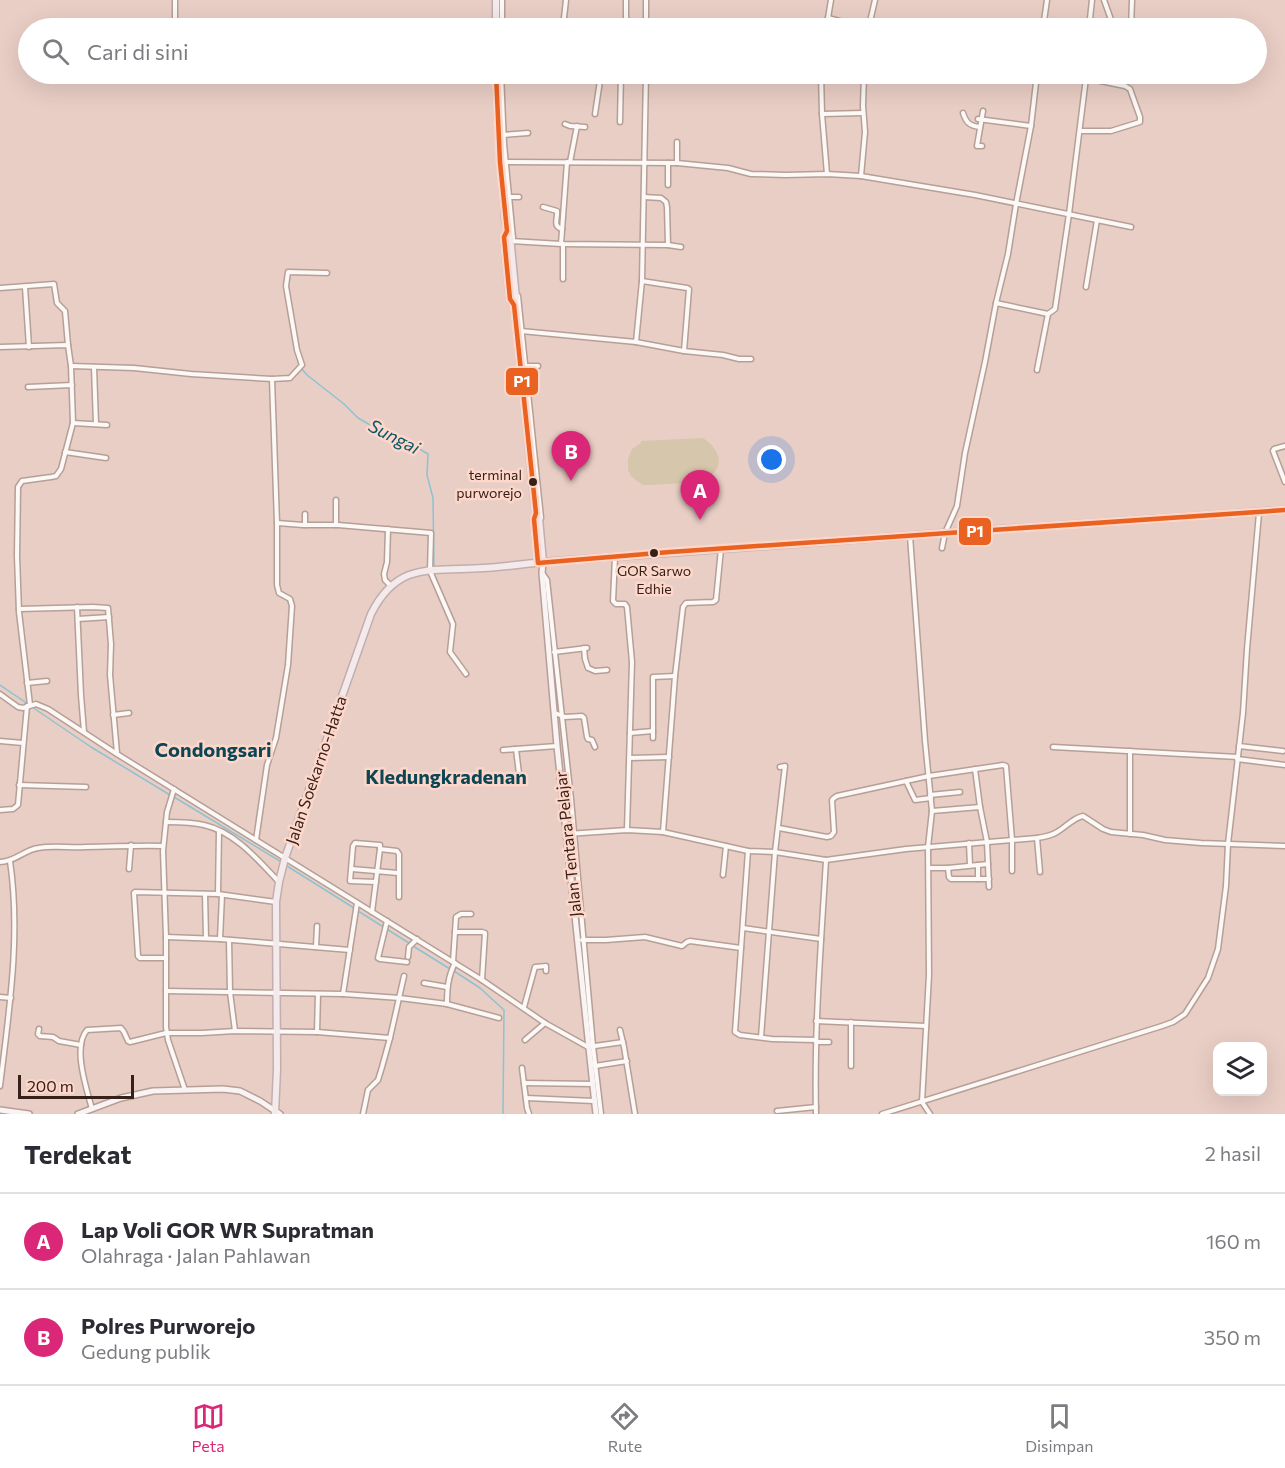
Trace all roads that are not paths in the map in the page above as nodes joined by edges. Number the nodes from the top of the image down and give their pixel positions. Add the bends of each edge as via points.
1 (175, 0) edge
2 (496, 0) edge
3 (502, 0) edge
4 (566, 0) edge
5 (626, 0) edge
6 (646, 0) edge
7 (831, 0) edge
8 (875, 0) edge
9 (1047, 0) edge
10 (1092, 0) edge
11 (1104, 0) edge
12 (1131, 0) edge
13 (175, 18) edge
14 (498, 18) edge
15 (500, 18) edge
16 (564, 18) edge
17 (626, 18) edge
18 (646, 18) edge
19 (828, 18) edge
20 (869, 18) edge
21 (1044, 18) edge
22 (1090, 18) edge
23 (1110, 18) edge
24 (1131, 18) edge
25 (497, 84) edge
26 (501, 84) edge
27 (600, 84) edge
28 (621, 84) edge
29 (645, 84) edge
30 (821, 84) edge
31 (864, 84) edge
32 (1036, 84) edge
33 (1083, 84) edge
34 (1116, 84) edge
35 (983, 111) dead end
36 (963, 112) dead end
37 (864, 113) junction
38 (595, 114) dead end
39 (822, 114) junction
40 (980, 120) junction
41 (620, 122) dead end
42 (565, 124) dead end
43 (578, 126) junction
44 (585, 126) dead end
45 (1031, 126) junction
46 (980, 127) junction
47 (1080, 131) junction
48 (528, 133) dead end
49 (501, 135) junction
50 (677, 142) dead end
51 (982, 146) dead end
52 (503, 162) junction
53 (569, 162) junction
54 (643, 163) junction
55 (668, 163) junction
56 (677, 163) junction
57 (827, 174) junction
58 (861, 176) junction
59 (668, 184) dead end
60 (519, 196) dead end
61 (506, 197) junction
62 (644, 197) junction
63 (1016, 204) junction
64 (543, 207) dead end
65 (1069, 214) junction
66 (1097, 220) junction
67 (1131, 227) dead end
68 (562, 229) junction
69 (507, 231) junction
70 (512, 242) junction
71 (562, 244) junction
72 (642, 245) junction
73 (668, 245) junction
74 (681, 247) dead end
75 (327, 273) dead end
76 (563, 279) dead end
77 (642, 281) junction
78 (25, 287) junction
79 (0, 288) edge
80 (1086, 288) dead end
81 (996, 303) junction
82 (514, 305) junction
83 (1048, 314) junction
84 (520, 331) junction
85 (636, 342) junction
86 (68, 345) junction
87 (0, 347) edge
88 (28, 347) junction
89 (684, 351) junction
90 (751, 359) dead end
91 (71, 366) junction
92 (523, 366) junction
93 (538, 366) dead end
94 (94, 367) junction
95 (1037, 370) dead end
96 (272, 379) junction
97 (72, 385) junction
98 (28, 387) dead end
99 (73, 423) junction
100 (96, 424) junction
101 (107, 425) dead end
102 (1285, 446) edge
103 (65, 452) junction
104 (106, 458) dead end
105 (1285, 466) edge
106 (1279, 467) junction
107 (1285, 482) edge
108 (336, 500) dead end
109 (1285, 510) edge
110 (536, 513) junction
111 (1259, 513) junction
112 (305, 514) dead end
113 (278, 523) junction
114 (305, 525) junction
115 (336, 525) junction
116 (388, 529) junction
117 (945, 533) junction
118 (910, 536) junction
119 (541, 539) junction
120 (942, 548) dead end
121 (721, 549) junction
122 (615, 557) junction
123 (541, 562) junction
124 (430, 571) junction
125 (391, 586) junction
126 (77, 607) junction
127 (19, 609) junction
128 (109, 617) junction
129 (78, 619) junction
130 (553, 652) junction
131 (607, 670) dead end
132 (466, 674) dead end
133 (675, 676) junction
134 (47, 681) dead end
135 (27, 683) junction
136 (0, 694) edge
137 (28, 706) junction
138 (129, 713) dead end
139 (555, 714) junction
140 (113, 715) junction
141 (561, 716) junction
142 (653, 731) junction
143 (84, 733) junction
144 (630, 733) junction
145 (653, 738) dead end
146 (0, 741) edge
147 (24, 743) junction
148 (558, 746) junction
149 (1239, 746) junction
150 (595, 747) dead end
151 (1053, 747) dead end
152 (516, 749) junction
153 (503, 750) dead end
154 (1130, 751) junction
155 (1283, 751) dead end
156 (117, 754) junction
157 (669, 757) junction
158 (630, 758) junction
159 (1237, 758) junction
160 (1285, 765) edge
161 (780, 767) dead end
162 (975, 769) junction
163 (928, 776) junction
164 (906, 781) junction
165 (520, 782) dead end
166 (20, 785) junction
167 (86, 787) dead end
168 (174, 789) junction
169 (960, 792) dead end
170 (931, 796) junction
171 (980, 807) junction
172 (0, 810) edge
173 (932, 811) junction
174 (166, 822) junction
175 (779, 828) junction
176 (627, 830) junction
177 (219, 831) junction
178 (663, 832) junction
179 (574, 833) junction
180 (567, 834) junction
181 (1130, 834) junction
182 (1037, 838) junction
183 (256, 840) junction
184 (1012, 840) junction
185 (987, 842) junction
186 (969, 843) junction
187 (1228, 844) junction
188 (131, 845) junction
189 (163, 846) junction
190 (726, 846) junction
191 (1285, 846) edge
192 (928, 847) junction
193 (380, 849) junction
194 (748, 851) junction
195 (775, 852) junction
196 (826, 860) junction
197 (10, 861) junction
198 (0, 862) edge
199 (284, 862) junction
200 (988, 864) junction
201 (970, 865) junction
202 (978, 865) junction
203 (929, 868) junction
204 (948, 868) junction
205 (129, 869) dead end
206 (352, 869) junction
207 (377, 871) junction
208 (1012, 871) dead end
209 (398, 873) junction
210 (1040, 873) dead end
211 (723, 875) dead end
212 (978, 879) junction
213 (989, 879) junction
214 (279, 882) junction
215 (376, 882) junction
216 (989, 887) dead end
217 (165, 893) junction
218 (205, 894) junction
219 (220, 894) junction
220 (399, 897) dead end
221 (276, 902) junction
222 (357, 903) junction
223 (372, 912) junction
224 (471, 914) dead end
225 (387, 921) junction
226 (317, 926) dead end
227 (743, 928) junction
228 (455, 932) junction
229 (768, 932) junction
230 (166, 937) junction
231 (206, 938) junction
232 (220, 939) junction
233 (229, 939) junction
234 (821, 939) junction
235 (581, 940) junction
236 (414, 942) junction
237 (276, 943) junction
238 (316, 947) junction
239 (741, 948) junction
240 (350, 950) junction
241 (166, 958) junction
242 (453, 966) junction
243 (546, 971) dead end
244 (404, 976) dead end
245 (482, 980) junction
246 (424, 983) dead end
247 (447, 987) junction
248 (166, 991) junction
249 (230, 992) junction
250 (276, 993) junction
251 (318, 994) junction
252 (343, 994) junction
253 (0, 997) edge
254 (11, 998) junction
255 (400, 998) junction
256 (447, 1004) junction
257 (524, 1007) junction
258 (498, 1018) dead end
259 (816, 1021) junction
260 (851, 1022) junction
261 (545, 1023) junction
262 (926, 1026) junction
263 (39, 1029) dead end
264 (620, 1030) dead end
265 (235, 1031) junction
266 (276, 1032) junction
267 (316, 1032) junction
268 (166, 1033) junction
269 (761, 1037) junction
270 (390, 1038) junction
271 (525, 1040) dead end
272 (816, 1041) junction
273 (623, 1042) junction
274 (829, 1042) dead end
275 (81, 1045) junction
276 (590, 1046) junction
277 (627, 1061) junction
278 (595, 1066) junction
279 (851, 1066) dead end
280 (522, 1068) dead end
281 (524, 1083) junction
282 (592, 1084) junction
283 (0, 1086) edge
284 (185, 1090) junction
285 (526, 1098) junction
286 (594, 1101) junction
287 (922, 1102) junction
288 (816, 1107) junction
289 (92, 1109) junction
290 (0, 1110) edge
291 (777, 1111) dead end
292 (14, 1113) edge
293 (277, 1113) edge
294 (29, 1114) edge
295 (78, 1114) edge
296 (363, 1114) edge
297 (529, 1114) edge
298 (596, 1114) edge
299 (601, 1114) edge
300 (635, 1114) edge
301 (816, 1114) edge
302 (882, 1114) edge
303 (930, 1114) edge

1 - 13 street
2 - 14 highway
3 - 15 street
4 - 16 street
5 - 17 street
6 - 18 street
7 - 19 street
8 - 20 street
9 - 21 street
10 - 22 street
11 - 23 street
12 - 24 street
25 - 49 highway
26 - 49 street
27 - 38 street
28 - 41 street
29 - 54 street
30 - 39 street
31 - 37 street
32 - 45 street
33 - 47 street
34 - 47 street via 1128,87 1140,122 1111,131
35 - 40 street
36 - 46 street via 968,124
37 - 39 street
37 - 58 street
39 - 57 street
40 - 45 street
40 - 46 street
42 - 43 street
43 - 44 street
43 - 53 street
45 - 63 street
46 - 51 street via 977,146
47 - 65 street
48 - 49 street
49 - 52 highway
50 - 56 street
52 - 53 street
52 - 61 highway
53 - 54 street
53 - 68 street
54 - 55 street
54 - 62 street
55 - 56 street
55 - 59 street
56 - 57 street via 751,174
57 - 58 street
58 - 63 street
60 - 61 street
61 - 69 highway
61 - 70 street
62 - 72 street
62 - 73 street via 666,202
63 - 65 street
63 - 81 street
64 - 68 street via 557,211 556,225
65 - 66 street
65 - 83 street via 1054,309
66 - 67 street
66 - 80 street
68 - 71 street
69 - 70 highway
69 - 82 highway via 506,261
70 - 71 street
70 - 82 highway
70 - 84 street
71 - 72 street
71 - 76 street
72 - 73 street
72 - 77 street
73 - 74 street
75 - 96 street via 288,272 286,286 302,366 290,378
77 - 85 street
77 - 89 street via 688,289
78 - 79 street
78 - 86 street via 54,285 57,303 65,311
78 - 88 street
81 - 83 street
81 - 117 street via 957,506
82 - 84 highway
83 - 95 street
84 - 85 street
84 - 92 highway
85 - 89 street
86 - 88 street
86 - 91 street
87 - 88 street
89 - 90 street
91 - 94 street
91 - 97 street
92 - 93 street
92 - 110 highway
92 - 119 street
94 - 96 street
94 - 100 street
96 - 113 street
97 - 98 street
97 - 99 street
99 - 100 street
99 - 103 street
100 - 101 street
102 - 106 street via 1273,451
103 - 104 street
103 - 127 street via 56,476 22,481 18,487
105 - 106 street
106 - 107 street
108 - 115 street
109 - 111 main road
110 - 119 highway
110 - 123 highway
111 - 117 main road
111 - 149 street
112 - 114 street
113 - 114 street
113 - 183 street via 278,591 290,599 292,606 288,665
114 - 115 street
115 - 116 street
116 - 124 street via 431,533
116 - 125 street via 384,577
117 - 118 main road
117 - 120 street
118 - 121 main road
118 - 163 street
119 - 123 highway
121 - 122 main road
121 - 133 street via 716,600 686,603 683,607
122 - 123 main road
122 - 144 street via 613,601 626,604 631,643
123 - 124 highway, Jalan Soekarno-Hatta
123 - 130 main road, Jalan Tentara Pelajar
124 - 125 highway, Jalan Soekarno-Hatta via 409,575
124 - 132 street via 453,624 450,652
125 - 199 highway, Jalan Soekarno-Hatta via 371,614
126 - 127 street
126 - 128 street via 108,607
126 - 129 street
127 - 135 street
128 - 129 street
128 - 140 street
129 - 143 street
130 - 131 street via 585,648 588,668
130 - 139 main road, Jalan Tentara Pelajar
130 - 141 street
133 - 142 street via 653,677
133 - 157 street
134 - 135 street
135 - 137 street
136 - 137 street via 18,707
137 - 143 street via 36,704 48,709
137 - 147 street
138 - 140 street
139 - 141 street
139 - 148 main road, Jalan Tentara Pelajar
140 - 156 street
141 - 150 street via 582,716 587,737
141 - 179 street
142 - 144 street
142 - 145 street
143 - 156 street
144 - 158 street
146 - 147 street
147 - 166 street
148 - 152 street
148 - 180 main road, Jalan Tentara Pelajar
149 - 155 street
149 - 159 street
151 - 154 street
152 - 153 street
152 - 165 street
154 - 159 street
154 - 181 street
156 - 168 street
157 - 158 street
157 - 178 street
158 - 176 street
159 - 160 street
159 - 187 street
161 - 175 street via 785,766
162 - 163 street
162 - 171 street
162 - 184 street via 1006,766
163 - 164 street
163 - 170 street
164 - 170 street via 915,800
164 - 175 street via 834,798 831,836
166 - 167 street
166 - 172 street via 18,805
168 - 174 street
168 - 183 street
169 - 170 street
170 - 173 street
171 - 173 street
171 - 185 street
173 - 192 street
174 - 177 street via 205,825
174 - 189 street
175 - 195 street
176 - 178 street
176 - 179 street
177 - 214 street via 245,848
177 - 219 street
178 - 190 street
179 - 180 street
179 - 235 street
180 - 235 main road, Jalan Tentara Pelajar
181 - 182 street via 1103,829 1083,816 1058,832
181 - 187 street
182 - 184 street
182 - 210 street
183 - 199 street
184 - 185 street
184 - 208 street
185 - 186 street
185 - 200 street
186 - 192 street
186 - 201 street
187 - 191 street
187 - 287 street via 1218,950 1208,978 1185,1014 1137,1035
188 - 189 street
188 - 197 street via 42,847
188 - 205 street
189 - 217 street
190 - 194 street
190 - 211 street
192 - 196 street
192 - 203 street
193 - 206 street via 380,845 354,843
193 - 207 street
193 - 209 street via 397,851
194 - 195 street
194 - 227 street
195 - 196 street
195 - 229 street
196 - 234 street
197 - 198 street
197 - 254 street via 16,911
199 - 214 highway, Jalan Soekarno-Hatta
199 - 222 street
200 - 202 street
200 - 213 street
201 - 202 street
201 - 204 street
202 - 212 street
203 - 204 street
203 - 262 street
204 - 212 street via 950,879
206 - 207 street
206 - 215 street via 350,882
207 - 209 street
207 - 215 street
209 - 220 street
212 - 213 street
213 - 216 street
214 - 221 highway, Jalan Soekarno-Hatta
215 - 223 street
217 - 218 street
217 - 230 street
217 - 241 street via 134,893 138,957
218 - 219 street
218 - 231 street
219 - 221 street
219 - 232 street
221 - 237 highway, Jalan Soekarno-Hatta
222 - 223 street
222 - 240 street
223 - 225 street
224 - 228 street via 457,915
225 - 236 street
225 - 236 street via 378,958 407,959
226 - 238 street
227 - 229 street
227 - 239 street
228 - 242 street
228 - 245 street via 485,933
229 - 234 street
229 - 269 street
230 - 231 street
230 - 241 street
231 - 232 street
232 - 233 street
233 - 237 street
233 - 249 street
234 - 259 street
235 - 239 street via 645,937 682,946 690,941
235 - 276 main road, Jalan Tentara Pelajar
236 - 242 street
237 - 238 street
237 - 250 highway, Jalan Soekarno-Hatta
238 - 240 street
239 - 269 street via 735,1032
240 - 252 street
241 - 248 street
242 - 245 street
242 - 247 street
243 - 257 street via 546,966 535,967
244 - 255 street
245 - 257 street
246 - 247 street
247 - 256 street
248 - 249 street
248 - 268 street
249 - 250 street
249 - 265 street
250 - 251 street
250 - 266 highway, Jalan Soekarno-Hatta
251 - 252 street
251 - 267 street
252 - 255 street
253 - 254 street
254 - 283 street
255 - 256 street
255 - 270 street
256 - 258 street
257 - 261 street
259 - 260 street
259 - 272 street
260 - 262 street
260 - 279 street
261 - 271 street
261 - 276 street
262 - 287 street
263 - 275 street via 40,1036
264 - 273 street
265 - 266 street
265 - 268 street
266 - 267 street
266 - 293 highway, Jalan Soekarno-Hatta
267 - 270 street
268 - 275 street via 130,1042 121,1028 87,1030
268 - 284 street
269 - 272 street
270 - 296 street via 379,1078 368,1090
272 - 274 street
272 - 288 street
273 - 276 street
273 - 277 street
275 - 289 street
276 - 278 street
276 - 282 main road, Jalan Tentara Pelajar
277 - 278 street
277 - 300 street
278 - 299 street
280 - 281 street
281 - 282 street
281 - 285 street
282 - 286 main road, Jalan Tentara Pelajar
284 - 289 main road via 142,1093
284 - 293 main road via 240,1091
285 - 286 street
285 - 297 street
286 - 298 main road, Jalan Tentara Pelajar
287 - 302 street
287 - 303 street
288 - 291 street
288 - 301 street
289 - 295 main road
290 - 292 main road
292 - 294 main road

